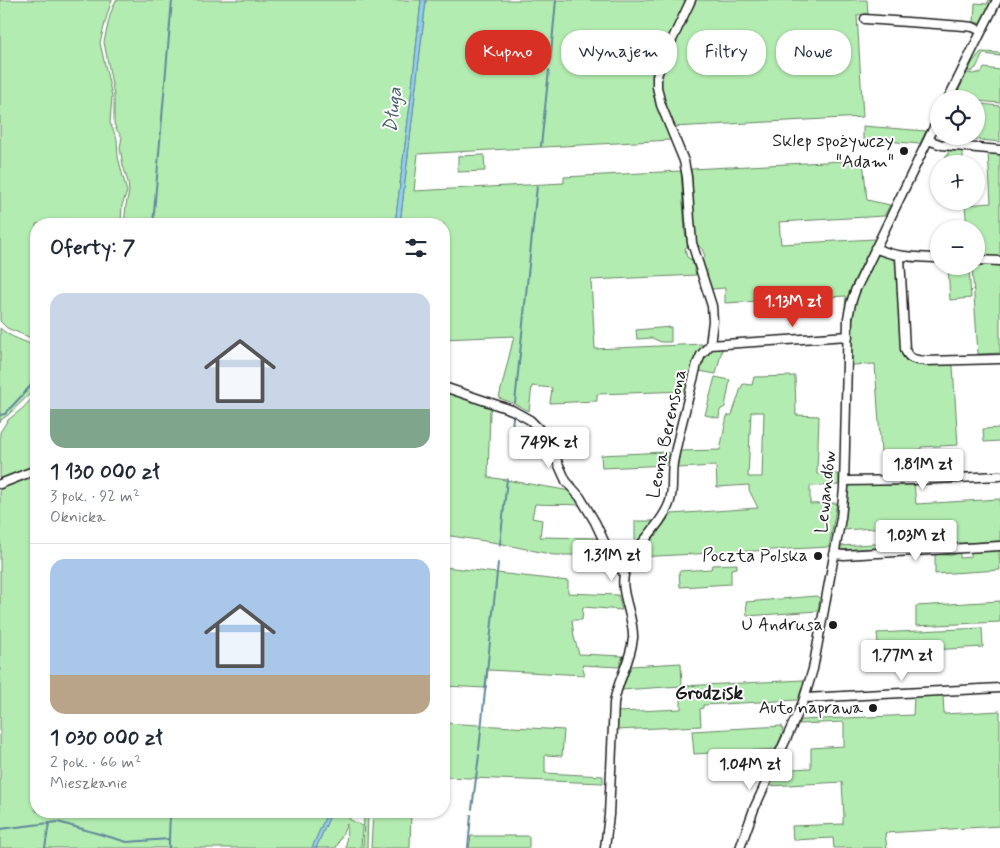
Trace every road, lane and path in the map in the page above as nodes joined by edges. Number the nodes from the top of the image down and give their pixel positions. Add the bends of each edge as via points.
1 (691, 0) edge
2 (996, 0) edge
3 (865, 19) dead end
4 (981, 31) junction
5 (952, 90) edge
6 (930, 136) edge
7 (928, 140) junction
8 (1000, 150) edge
9 (875, 248) junction
10 (900, 257) junction
11 (930, 258) edge
12 (985, 260) edge
13 (1000, 261) edge
14 (848, 336) junction
15 (710, 345) junction
16 (1000, 359) edge
17 (450, 389) edge
18 (30, 472) edge
19 (1000, 476) edge
20 (845, 482) junction
21 (0, 484) edge
22 (1000, 546) edge
23 (834, 554) junction
24 (625, 572) junction
25 (1000, 688) edge
26 (805, 698) junction
27 (605, 848) edge
28 (740, 848) edge

1 - 15 street, Leona Berensona via 662,61 657,87 687,174 692,243 713,313
2 - 4 street
3 - 4 street via 964,26
4 - 5 street
6 - 7 street, Lewandów
7 - 8 street via 942,145
7 - 9 street, Lewandów
9 - 10 street
9 - 14 street, Lewandów via 853,294
10 - 11 street
10 - 16 street via 906,353 926,361
12 - 13 street
14 - 15 street
14 - 20 street, Lewandów
15 - 24 street, Leona Berensona via 697,364 673,466 670,502
17 - 24 street via 512,410 539,429 566,481 596,522 616,566
18 - 21 street
19 - 20 street
20 - 23 street, Lewandów
22 - 23 street
23 - 26 street, Lewandów
24 - 27 street via 624,585 633,636 614,703
25 - 26 street
26 - 28 street, Lewandów via 754,809

